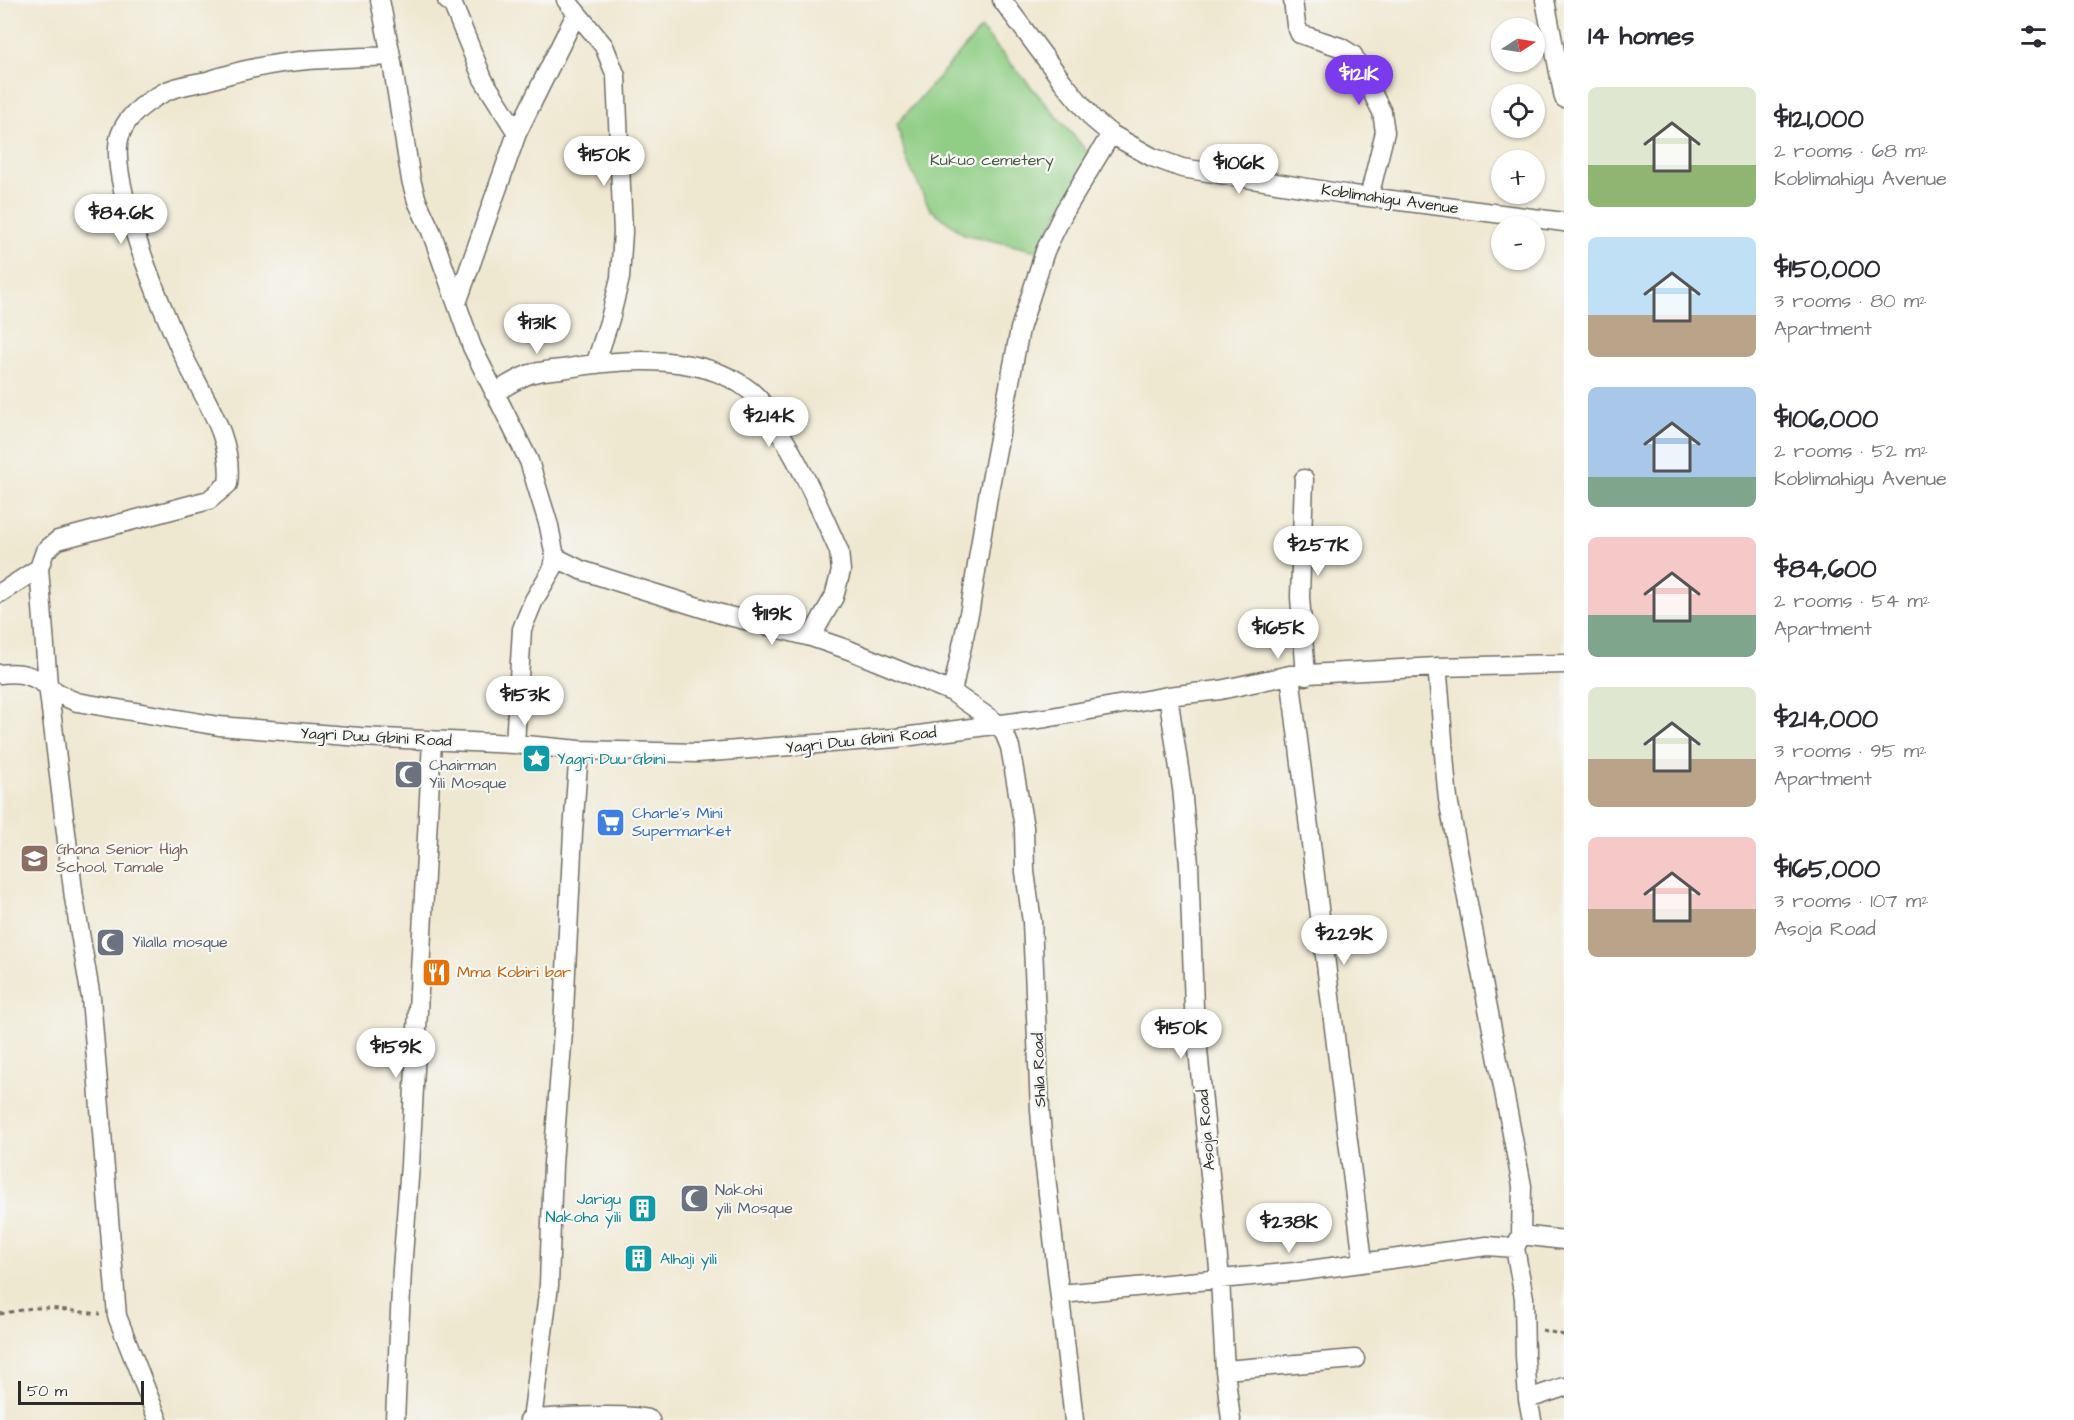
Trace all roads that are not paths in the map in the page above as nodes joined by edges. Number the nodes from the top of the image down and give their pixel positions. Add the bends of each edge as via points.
1 (380, 0) edge
2 (447, 0) edge
3 (1002, 0) edge
4 (1293, 0) edge
5 (1545, 0) edge
6 (571, 7) edge
7 (391, 56) junction
8 (1564, 98) edge
9 (517, 133) junction
10 (1112, 134) junction
11 (1370, 197) junction
12 (1564, 222) edge
13 (457, 303) junction
14 (596, 362) junction
15 (494, 393) junction
16 (1304, 479) dead end
17 (555, 557) junction
18 (39, 568) junction
19 (0, 592) edge
20 (811, 637) junction
21 (1564, 663) edge
22 (1437, 667) junction
23 (0, 674) edge
24 (1298, 676) junction
25 (48, 685) junction
26 (952, 692) junction
27 (1168, 696) junction
28 (998, 724) junction
29 (432, 740) junction
30 (515, 744) junction
31 (579, 750) junction
32 (1564, 1240) edge
33 (1518, 1241) junction
34 (1362, 1261) junction
35 (1220, 1279) junction
36 (1061, 1294) junction
37 (1355, 1359) dead end
38 (1225, 1370) junction
39 (1564, 1386) edge
40 (1528, 1399) junction
41 (158, 1420) edge
42 (395, 1420) edge
43 (531, 1420) edge
44 (650, 1420) edge
45 (1074, 1420) edge
46 (1231, 1420) edge
47 (1532, 1420) edge

1 - 7 street
2 - 9 street via 453,5 483,79
3 - 10 street, Koblimahigu Avenue via 1078,102
4 - 11 street via 1300,34 1353,55 1382,112 1385,132
5 - 8 street
6 - 9 street
6 - 14 street via 610,59 616,76 619,114 623,232 620,278
7 - 13 street via 411,180
7 - 18 street via 255,68 164,92 132,114 120,134 120,184 156,296 225,444 228,484 209,500 58,540 45,551
9 - 13 street
10 - 11 street, Koblimahigu Avenue via 1152,157 1182,168
10 - 26 street via 1045,251 1020,329
11 - 12 street, Koblimahigu Avenue
13 - 15 street
14 - 15 street via 529,374
14 - 20 street via 656,360 708,370 737,381 759,399 785,440 839,551 841,571 834,597
15 - 17 street via 529,461
16 - 24 street
17 - 20 street via 615,581
17 - 30 street via 522,629
18 - 19 street
18 - 25 street
20 - 26 street
21 - 22 street, Yagri Duu Gbini Road
22 - 24 street, Yagri Duu Gbini Road
22 - 33 street via 1448,799 1522,1186
23 - 25 street, Yagri Duu Gbini Road via 30,675
24 - 27 street, Yagri Duu Gbini Road
24 - 34 street
25 - 29 street, Yagri Duu Gbini Road via 77,702 219,726
25 - 41 street via 74,898 91,998 117,1316
26 - 28 street
27 - 28 street, Yagri Duu Gbini Road
27 - 35 street, Asoja Road via 1189,864 1194,1008
28 - 31 street, Yagri Duu Gbini Road via 896,738 762,749 696,753
28 - 36 street, Shila Road via 1010,747 1024,827 1040,1110
29 - 30 street, Yagri Duu Gbini Road
29 - 42 street
30 - 31 street, Yagri Duu Gbini Road
31 - 43 street via 549,1285
32 - 33 street
33 - 34 street
33 - 40 street
34 - 35 street
35 - 36 street
35 - 38 street, Asoja Road
36 - 45 street, Shila Road
37 - 38 street
38 - 46 street, Asoja Road
39 - 40 street
40 - 47 street
43 - 44 street via 626,1416

